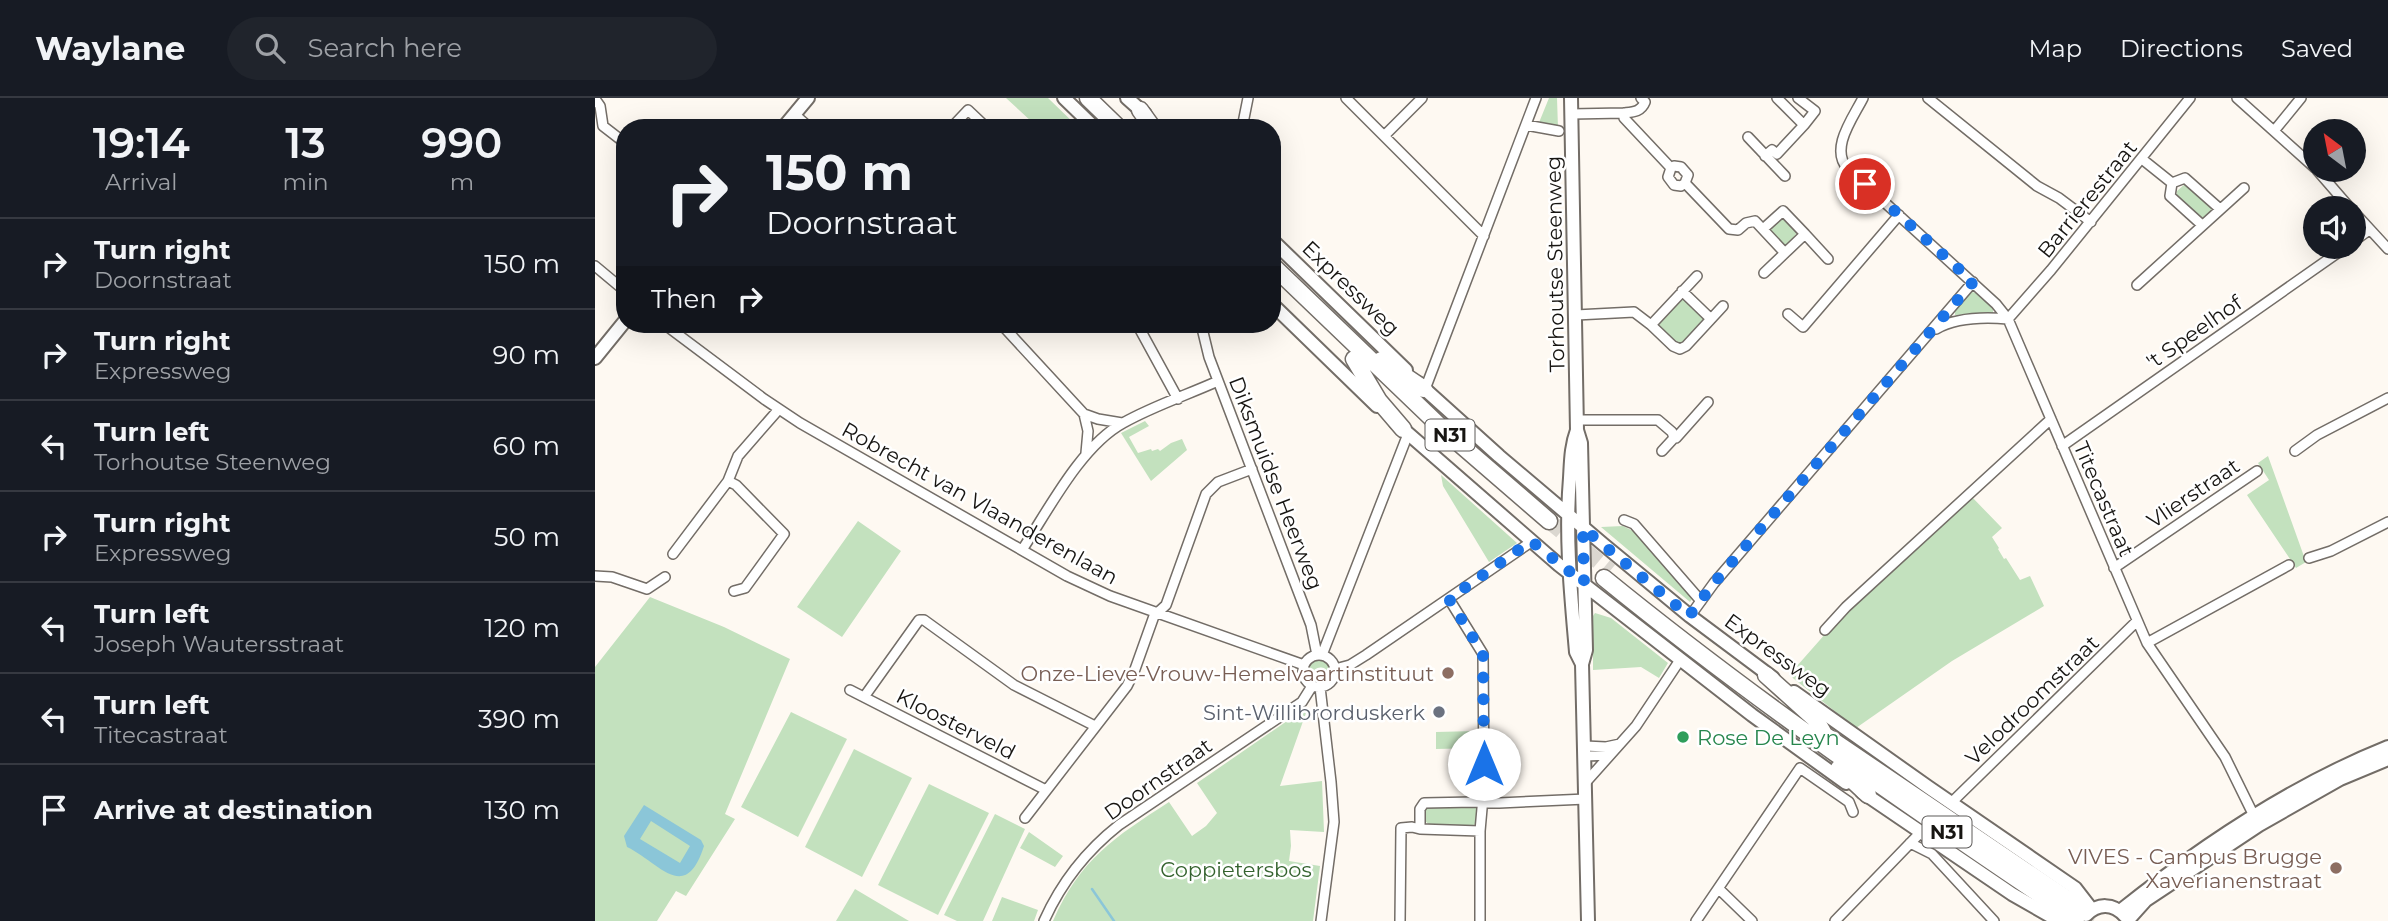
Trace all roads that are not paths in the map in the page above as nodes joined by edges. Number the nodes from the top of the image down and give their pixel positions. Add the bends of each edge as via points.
1 (808, 98) edge
2 (1064, 98) edge
3 (1089, 98) edge
4 (1103, 98) edge
5 (1127, 98) edge
6 (1248, 98) edge
7 (1346, 98) edge
8 (1422, 98) edge
9 (1536, 98) edge
10 (1571, 98) edge
11 (1641, 98) edge
12 (1777, 98) edge
13 (1798, 98) edge
14 (1863, 98) edge
15 (1928, 98) edge
16 (2190, 98) edge
17 (2237, 98) edge
18 (2301, 98) edge
19 (595, 99) edge
20 (1140, 110) junction
21 (1624, 113) junction
22 (794, 114) junction
23 (1571, 114) junction
24 (790, 119) edge
25 (800, 119) edge
26 (960, 119) edge
27 (978, 119) edge
28 (1086, 119) edge
29 (1110, 119) edge
30 (1124, 119) edge
31 (1146, 119) edge
32 (1150, 119) edge
33 (1244, 119) edge
34 (1526, 125) junction
35 (1804, 125) junction
36 (1559, 131) dead end
37 (2274, 131) junction
38 (1384, 136) junction
39 (616, 137) edge
40 (1748, 137) dead end
41 (1777, 154) junction
42 (1765, 156) junction
43 (2303, 157) edge
44 (2142, 159) junction
45 (1775, 166) junction
46 (1785, 176) dead end
47 (2327, 182) edge
48 (2172, 183) junction
49 (2244, 188) dead end
50 (2340, 196) edge
51 (2220, 209) junction
52 (1899, 215) junction
53 (2091, 222) junction
54 (2202, 225) junction
55 (2366, 226) edge
56 (1763, 229) junction
57 (2369, 230) junction
58 (2366, 232) edge
59 (1805, 234) junction
60 (1484, 236) junction
61 (1281, 249) edge
62 (2388, 249) edge
63 (1785, 253) junction
64 (1828, 258) dead end
65 (2329, 259) edge
66 (595, 266) edge
67 (1764, 273) dead end
68 (1281, 275) edge
69 (1697, 276) dead end
70 (1973, 282) junction
71 (616, 284) edge
72 (2137, 285) dead end
73 (1281, 287) edge
74 (1682, 292) junction
75 (1723, 306) dead end
76 (1281, 313) edge
77 (1788, 314) dead end
78 (1576, 315) junction
79 (1711, 319) junction
80 (2008, 319) junction
81 (1651, 325) junction
82 (616, 332) edge
83 (676, 333) edge
84 (1009, 333) edge
85 (1142, 333) edge
86 (1203, 333) edge
87 (1924, 339) junction
88 (1354, 353) junction
89 (595, 358) edge
90 (1218, 381) junction
91 (1424, 389) junction
92 (2388, 398) edge
93 (1178, 399) junction
94 (1708, 402) dead end
95 (779, 409) junction
96 (1084, 414) junction
97 (2051, 419) junction
98 (1122, 423) junction
99 (1577, 425) junction
100 (1406, 432) junction
101 (1674, 438) junction
102 (2062, 446) junction
103 (1662, 451) dead end
104 (2295, 451) dead end
105 (1086, 454) junction
106 (1252, 469) junction
107 (2257, 471) dead end
108 (729, 481) junction
109 (1567, 514) junction
110 (1624, 520) dead end
111 (2388, 522) edge
112 (1546, 525) tunnel mouth
113 (1583, 528) junction
114 (1531, 541) junction
115 (1022, 550) junction
116 (673, 554) dead end
117 (2309, 558) dead end
118 (2290, 565) dead end
119 (2114, 568) junction
120 (1568, 571) junction
121 (1607, 575) tunnel mouth
122 (595, 576) edge
123 (665, 576) dead end
124 (1584, 583) junction
125 (734, 591) dead end
126 (1449, 599) junction
127 (1701, 601) junction
128 (1159, 614) junction
129 (1689, 616) junction
130 (2137, 621) junction
131 (1825, 630) dead end
132 (2147, 643) junction
133 (1320, 655) junction
134 (1680, 660) junction
135 (1582, 664) junction
136 (1304, 665) junction
137 (1335, 669) junction
138 (1766, 675) junction
139 (1316, 687) junction
140 (850, 690) dead end
141 (864, 697) junction
142 (1095, 726) junction
143 (1822, 739) junction
144 (1620, 744) junction
145 (2388, 747) edge
146 (1585, 751) junction
147 (1610, 755) junction
148 (2388, 759) edge
149 (1586, 782) junction
150 (1046, 790) junction
151 (1868, 795) junction
152 (1586, 799) junction
153 (1484, 803) junction
154 (1951, 803) junction
155 (1853, 812) dead end
156 (1025, 818) dead end
157 (2257, 820) junction
158 (1420, 829) junction
159 (1480, 831) junction
160 (1921, 832) junction
161 (1910, 843) junction
162 (1719, 889) junction
163 (2083, 914) edge
164 (2125, 917) edge
165 (1044, 921) edge
166 (1321, 921) edge
167 (1400, 921) edge
168 (1480, 921) edge
169 (1588, 921) edge
170 (1696, 921) edge
171 (1752, 921) edge
172 (1835, 921) edge
173 (1994, 921) edge
174 (2059, 921) edge

1 - 22 street
2 - 28 street
3 - 29 highway
4 - 30 highway
5 - 20 street
6 - 33 street
7 - 38 street
8 - 38 street
9 - 34 street
10 - 23 street, Torhoutse Steenweg
11 - 21 street via 1645,102 1639,110
12 - 35 street
13 - 35 street via 1815,111
14 - 52 street, Titecastraat via 1842,142 1841,160
15 - 53 street via 2036,186
16 - 44 street, Barrierestraat
17 - 37 street
18 - 37 street
19 - 39 street via 603,126
20 - 31 highway
20 - 32 street
21 - 23 street
21 - 56 street via 1671,168 1669,180 1678,186 1685,183 1729,229 1739,229 1750,221
22 - 24 street
22 - 25 street
23 - 78 street, Torhoutse Steenweg
26 - 27 street via 968,110
34 - 36 street
34 - 60 street
35 - 41 street
37 - 43 street
38 - 60 street
40 - 42 street
41 - 42 street via 1772,150
41 - 45 street via 1782,159
42 - 45 street
44 - 48 street
44 - 53 street, Barrierestraat
45 - 46 street
47 - 50 street
48 - 51 street via 2186,178
48 - 54 street via 2170,196
49 - 51 street
51 - 54 street
52 - 70 street, Titecastraat
52 - 77 street via 1803,327
53 - 80 street, Barrierestraat
54 - 72 street
55 - 57 street
56 - 59 street via 1783,211
56 - 63 street
57 - 58 street
57 - 62 street
59 - 63 street
59 - 64 street
60 - 91 street
61 - 91 street, Expressweg
63 - 67 street
65 - 102 street, 't Speelhof
66 - 71 street
68 - 88 highway, Expressweg / N31
69 - 74 street
70 - 80 street, Titecastraat
70 - 87 street
73 - 88 highway, Expressweg / N31
74 - 79 street
74 - 81 street
75 - 79 street
76 - 100 street
78 - 81 street via 1630,312
78 - 99 street, Torhoutse Steenweg
79 - 81 street via 1680,349
80 - 87 street via 1954,321
80 - 97 street, Titecastraat
82 - 89 street
83 - 95 street, Robrecht van Vlaanderenlaan
84 - 96 street
85 - 93 street
86 - 90 street, Diksmuidse Heerweg
87 - 127 street
88 - 91 highway via 1369,352
88 - 100 highway via 1379,401
88 - 112 highway, Expressweg / N31
90 - 93 street
90 - 106 street, Diksmuidse Heerweg
91 - 109 street, Expressweg
92 - 104 street
93 - 98 street
94 - 101 street
95 - 108 street via 738,456
95 - 115 street, Robrecht van Vlaanderenlaan
96 - 98 street
96 - 105 street
97 - 102 street, Titecastraat
97 - 131 street
98 - 105 street
99 - 101 street via 1658,420
99 - 109 street, Torhoutse Steenweg
99 - 113 street, Torhoutse Steenweg
100 - 114 street
100 - 133 street
101 - 103 street
102 - 119 street, Titecastraat
105 - 115 street
106 - 128 street via 1218,482 1206,494
106 - 133 street, Diksmuidse Heerweg
107 - 119 street, Vlierstraat
108 - 116 street
108 - 125 street via 784,534 745,588
109 - 113 street, Expressweg
109 - 120 street, Torhoutse Steenweg
110 - 127 street via 1634,524
111 - 117 street
113 - 124 street, Torhoutse Steenweg
113 - 129 street, Expressweg
114 - 120 street
114 - 126 street
115 - 128 street, Robrecht van Vlaanderenlaan via 1089,587
118 - 132 street
119 - 130 street, Titecastraat
120 - 124 street
120 - 135 street, Torhoutse Steenweg via 1576,652
121 - 143 highway, N31 via 1721,671
122 - 123 street via 647,589
124 - 134 street
124 - 135 street, Torhoutse Steenweg via 1586,650
126 - 137 street via 1357,661
126 - 153 street via 1483,654
127 - 129 street
128 - 136 street, Robrecht van Vlaanderenlaan
128 - 142 street via 1154,616 1127,686
129 - 138 street, Expressweg
130 - 132 street, Titecastraat
130 - 154 street, Velodroomstraat
132 - 157 street, Titecastraat via 2225,757
133 - 136 street via 1310,657
133 - 137 street via 1331,660
134 - 144 street
134 - 151 street
135 - 146 street, Torhoutse Steenweg
136 - 139 street via 1303,675
137 - 139 street via 1333,680
138 - 143 highway via 1816,720
138 - 154 street, Expressweg
139 - 165 street, Doornstraat via 1302,702 1119,825 1073,871
139 - 166 street via 1333,812
140 - 141 street, Kloosterveld
141 - 142 street via 910,631 924,620 1014,685
141 - 150 street, Kloosterveld
142 - 150 street
143 - 151 highway via 1829,759
143 - 163 highway, N31
144 - 146 street
144 - 147 street
145 - 157 street via 2345,764
146 - 147 street
146 - 149 street, Torhoutse Steenweg
147 - 149 street
148 - 157 street
149 - 152 street, Torhoutse Steenweg
150 - 156 street
151 - 160 street
152 - 153 street
152 - 169 street, Torhoutse Steenweg
153 - 158 street via 1424,803
153 - 159 street
154 - 163 street, Expressweg via 2075,888
155 - 162 street via 1849,802 1800,768
157 - 164 street via 2144,891
158 - 159 street
158 - 167 street via 1401,828
159 - 168 street
160 - 161 street
160 - 174 street
161 - 172 street
161 - 173 street via 1932,854
162 - 170 street
162 - 171 street
163 - 164 street via 2107,906

